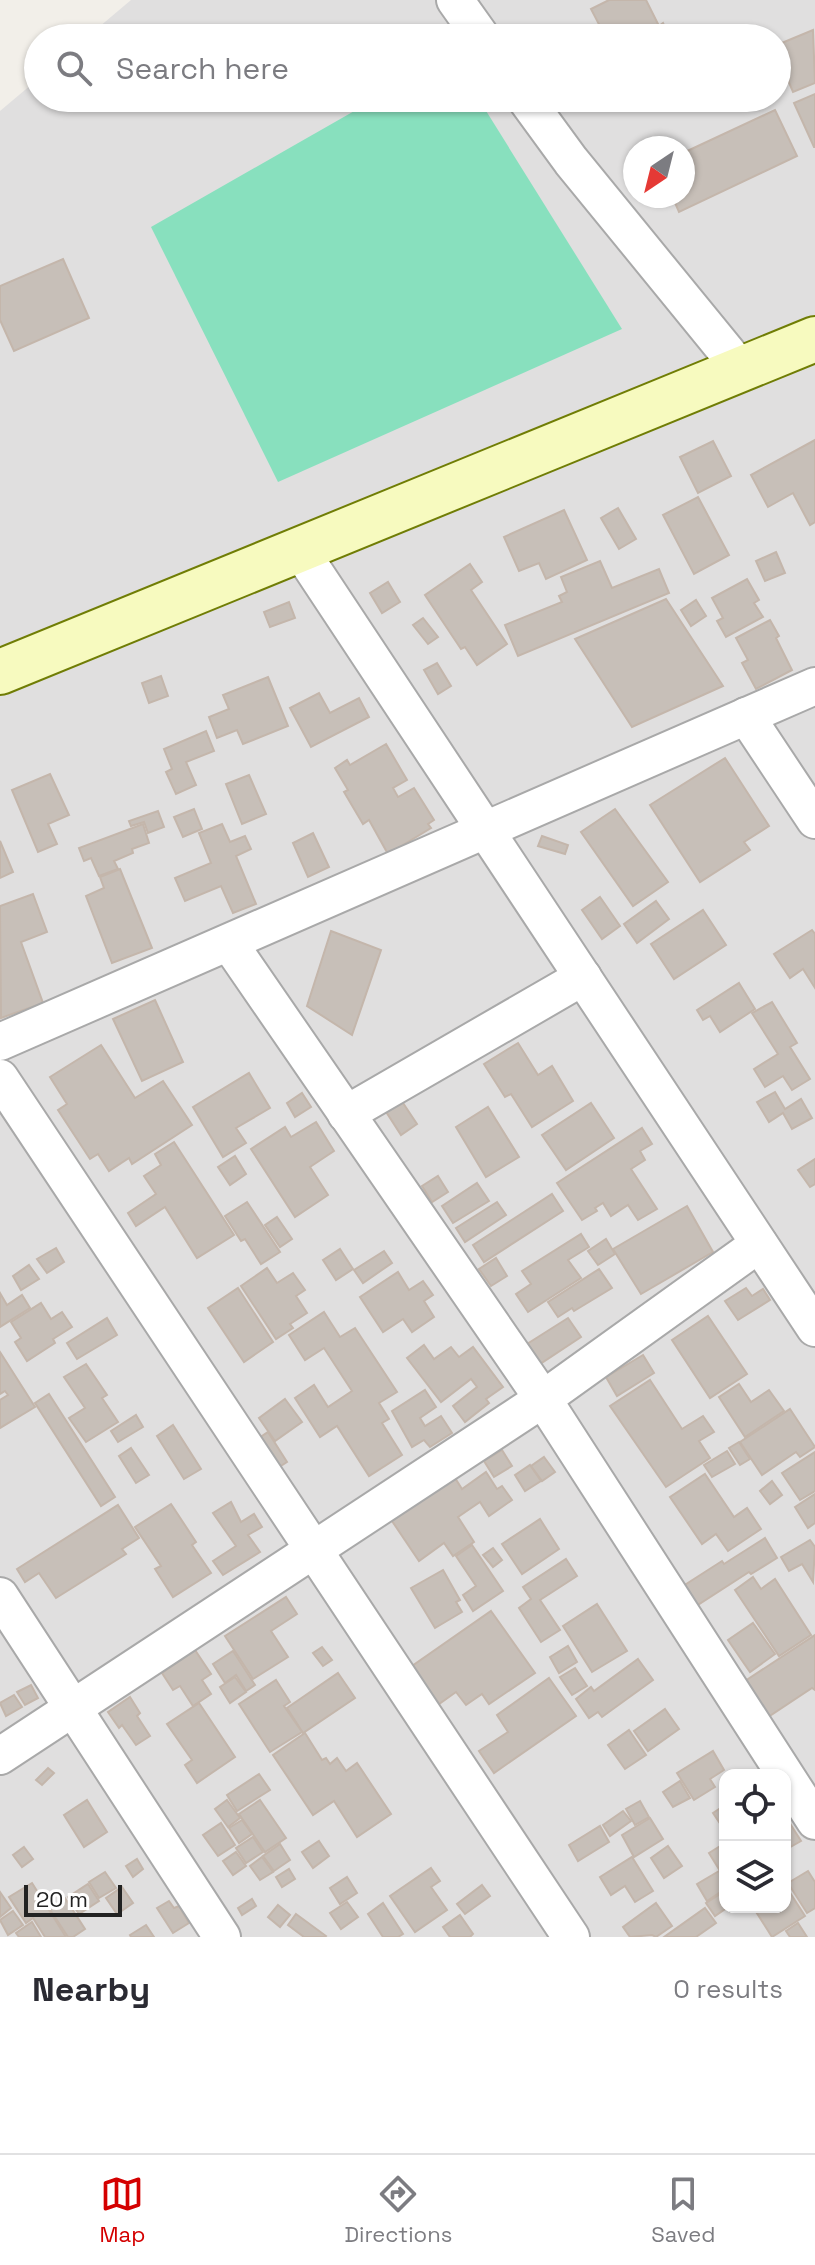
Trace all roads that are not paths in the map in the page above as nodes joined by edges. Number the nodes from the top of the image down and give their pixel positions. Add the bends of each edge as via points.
1 (455, 0) edge
2 (472, 24) edge
3 (535, 112) edge
4 (815, 339) edge
5 (740, 368) junction
6 (300, 550) junction
7 (0, 672) edge
8 (815, 686) edge
9 (746, 716) junction
10 (815, 820) edge
11 (485, 830) junction
12 (229, 943) junction
13 (583, 977) junction
14 (0, 1042) edge
15 (0, 1078) edge
16 (346, 1114) junction
17 (759, 1244) junction
18 (815, 1328) edge
19 (543, 1399) junction
20 (313, 1551) junction
21 (0, 1596) edge
22 (73, 1708) junction
23 (0, 1756) edge
24 (815, 1821) edge
25 (222, 1937) edge
26 (571, 1937) edge

1 - 2 street
3 - 5 street
4 - 5 street
5 - 6 street
6 - 7 street
6 - 11 street
8 - 9 street
9 - 10 street
9 - 11 street
11 - 12 street
11 - 13 street
12 - 14 street
12 - 16 street
13 - 16 street
13 - 17 street
15 - 20 street
16 - 19 street
17 - 18 street
17 - 19 street
19 - 20 street
19 - 24 street
20 - 22 street
20 - 26 street
21 - 22 street
22 - 23 street
22 - 25 street

